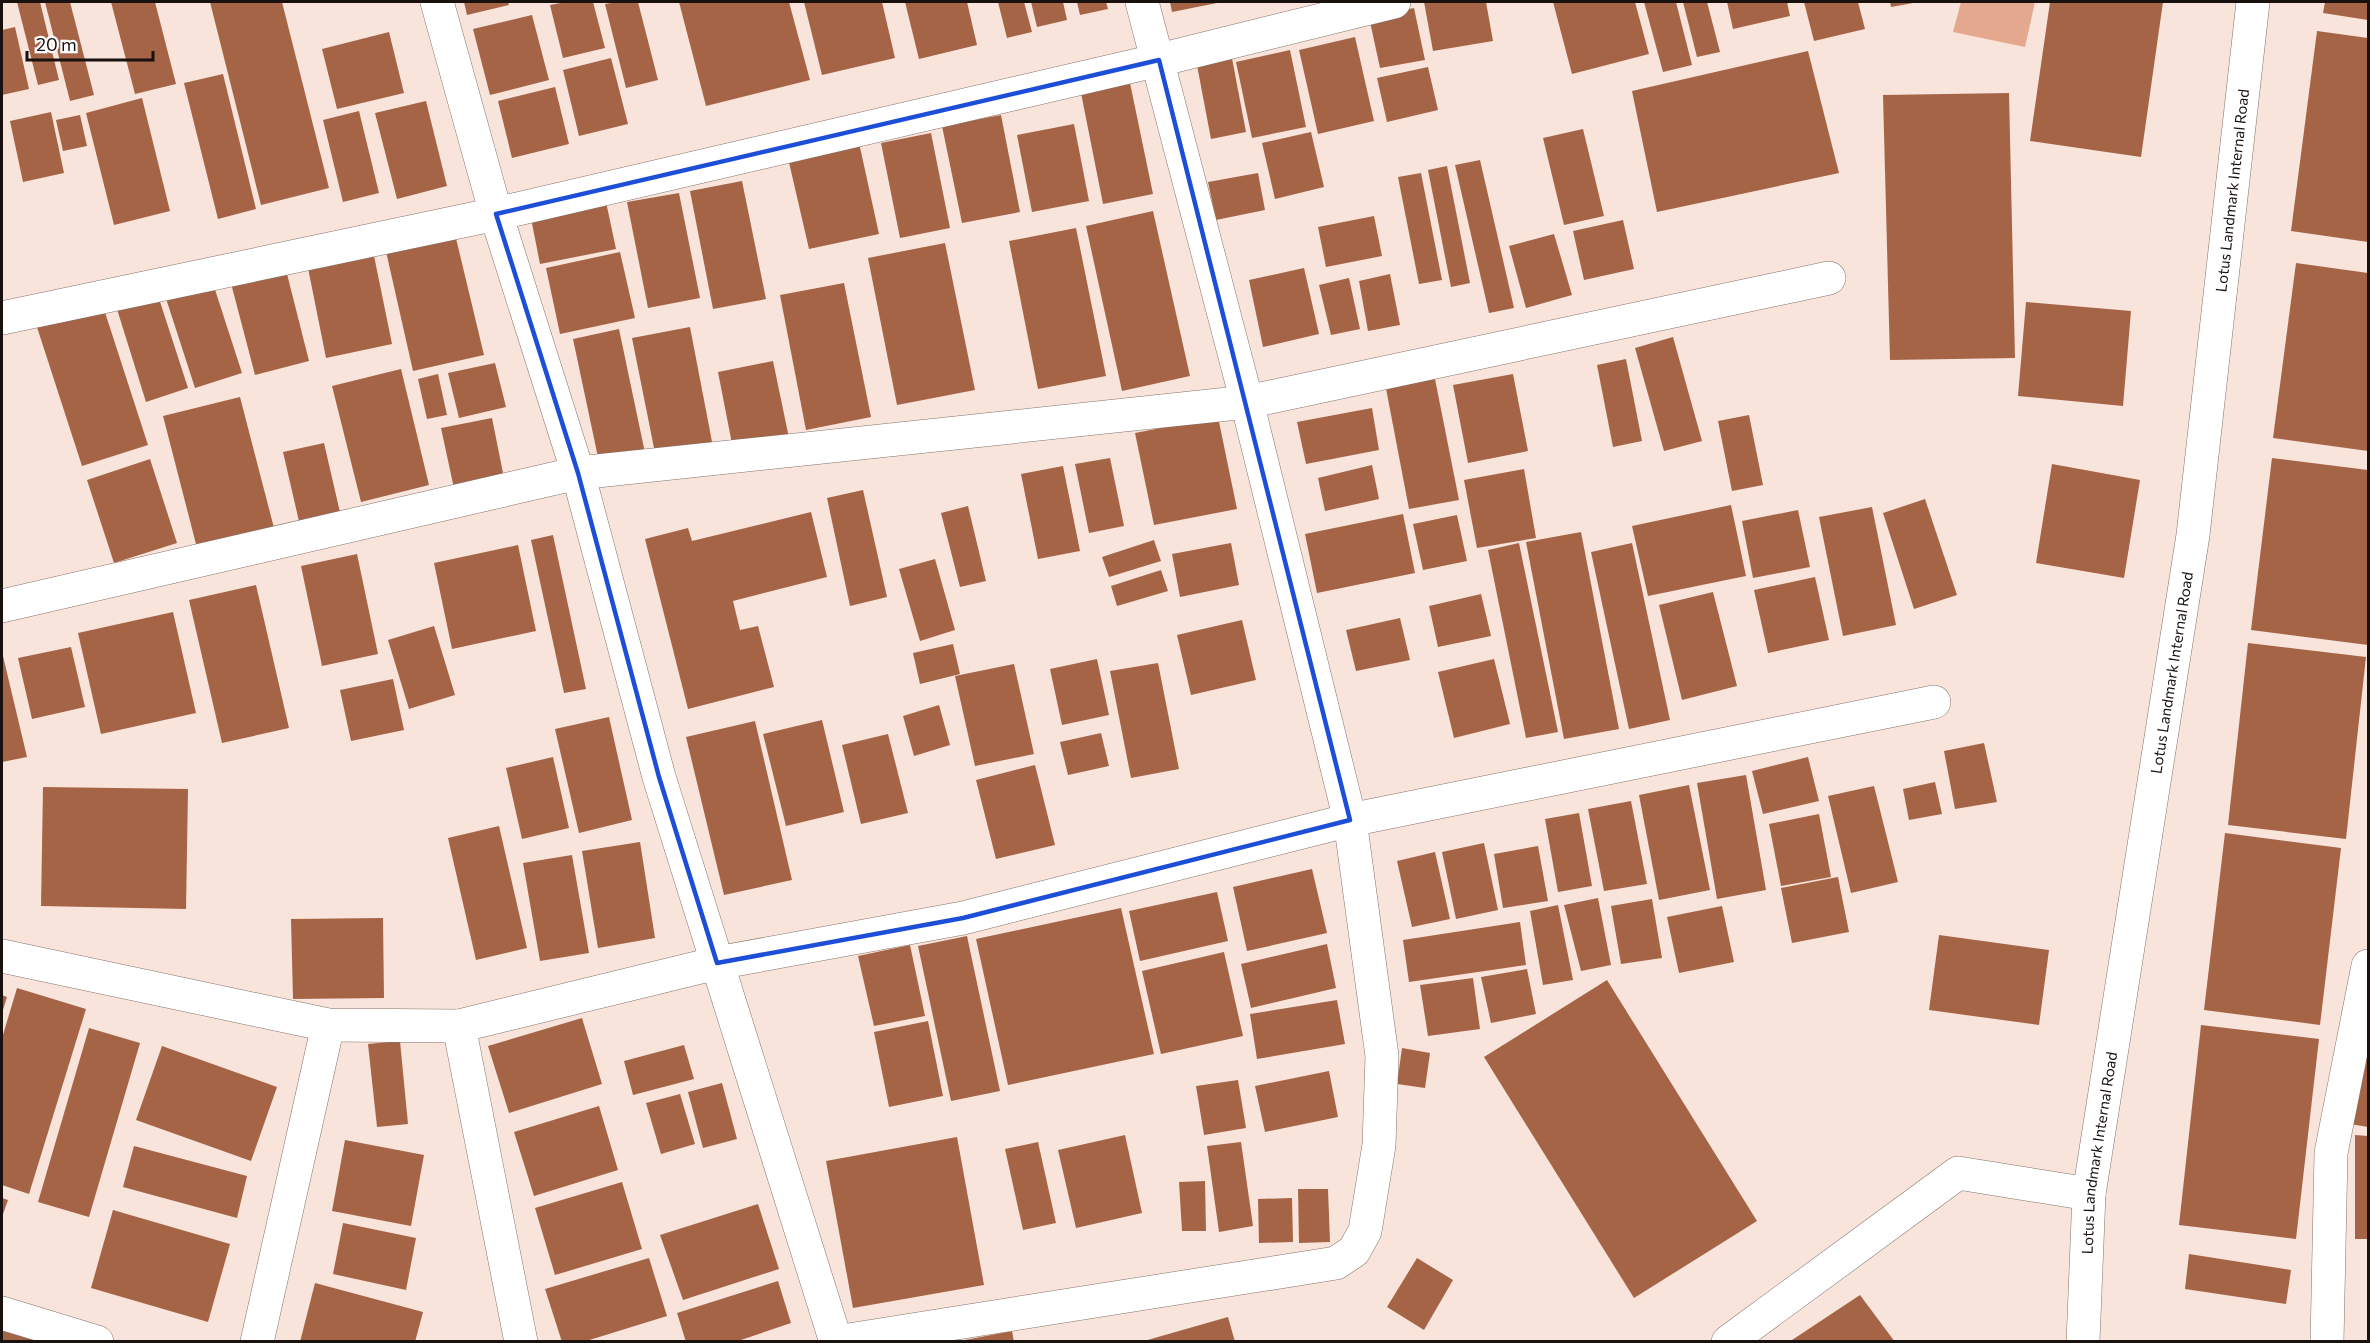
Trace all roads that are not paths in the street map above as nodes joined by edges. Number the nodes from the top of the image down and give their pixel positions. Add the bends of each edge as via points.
1 (437, 2) edge
2 (1142, 2) edge
3 (1394, 2) edge
4 (2253, 2) edge
5 (1159, 60) junction
6 (496, 214) junction
7 (1829, 278) dead end
8 (2, 318) edge
9 (1247, 402) junction
10 (578, 473) junction
11 (2, 606) edge
12 (1934, 702) dead end
13 (1350, 820) junction
14 (2, 956) edge
15 (717, 963) junction
16 (2368, 966) edge
17 (328, 1025) junction
18 (459, 1026) junction
19 (2089, 1194) junction
20 (2, 1313) edge
21 (97, 1341) edge
22 (257, 1341) edge
23 (521, 1341) edge
24 (836, 1341) edge
25 (1728, 1341) edge
26 (2083, 1341) edge
27 (2327, 1341) edge

1 - 6 street
2 - 5 street
3 - 5 street
4 - 19 street, Lotus Landmark Internal Road via 2193,535
5 - 6 street
5 - 9 street
6 - 8 street
6 - 10 street
7 - 9 street
9 - 10 street
9 - 13 street
10 - 11 street
10 - 15 street via 659,777
12 - 13 street
13 - 15 street via 963,918
13 - 24 street via 1382,1056 1379,1145 1365,1231 1354,1251 1336,1263
14 - 17 street
15 - 18 street
15 - 24 street
16 - 27 street via 2331,1153
17 - 18 street
17 - 22 street
18 - 23 street
19 - 25 street via 1958,1173
19 - 26 street, Lotus Landmark Internal Road
20 - 21 street

